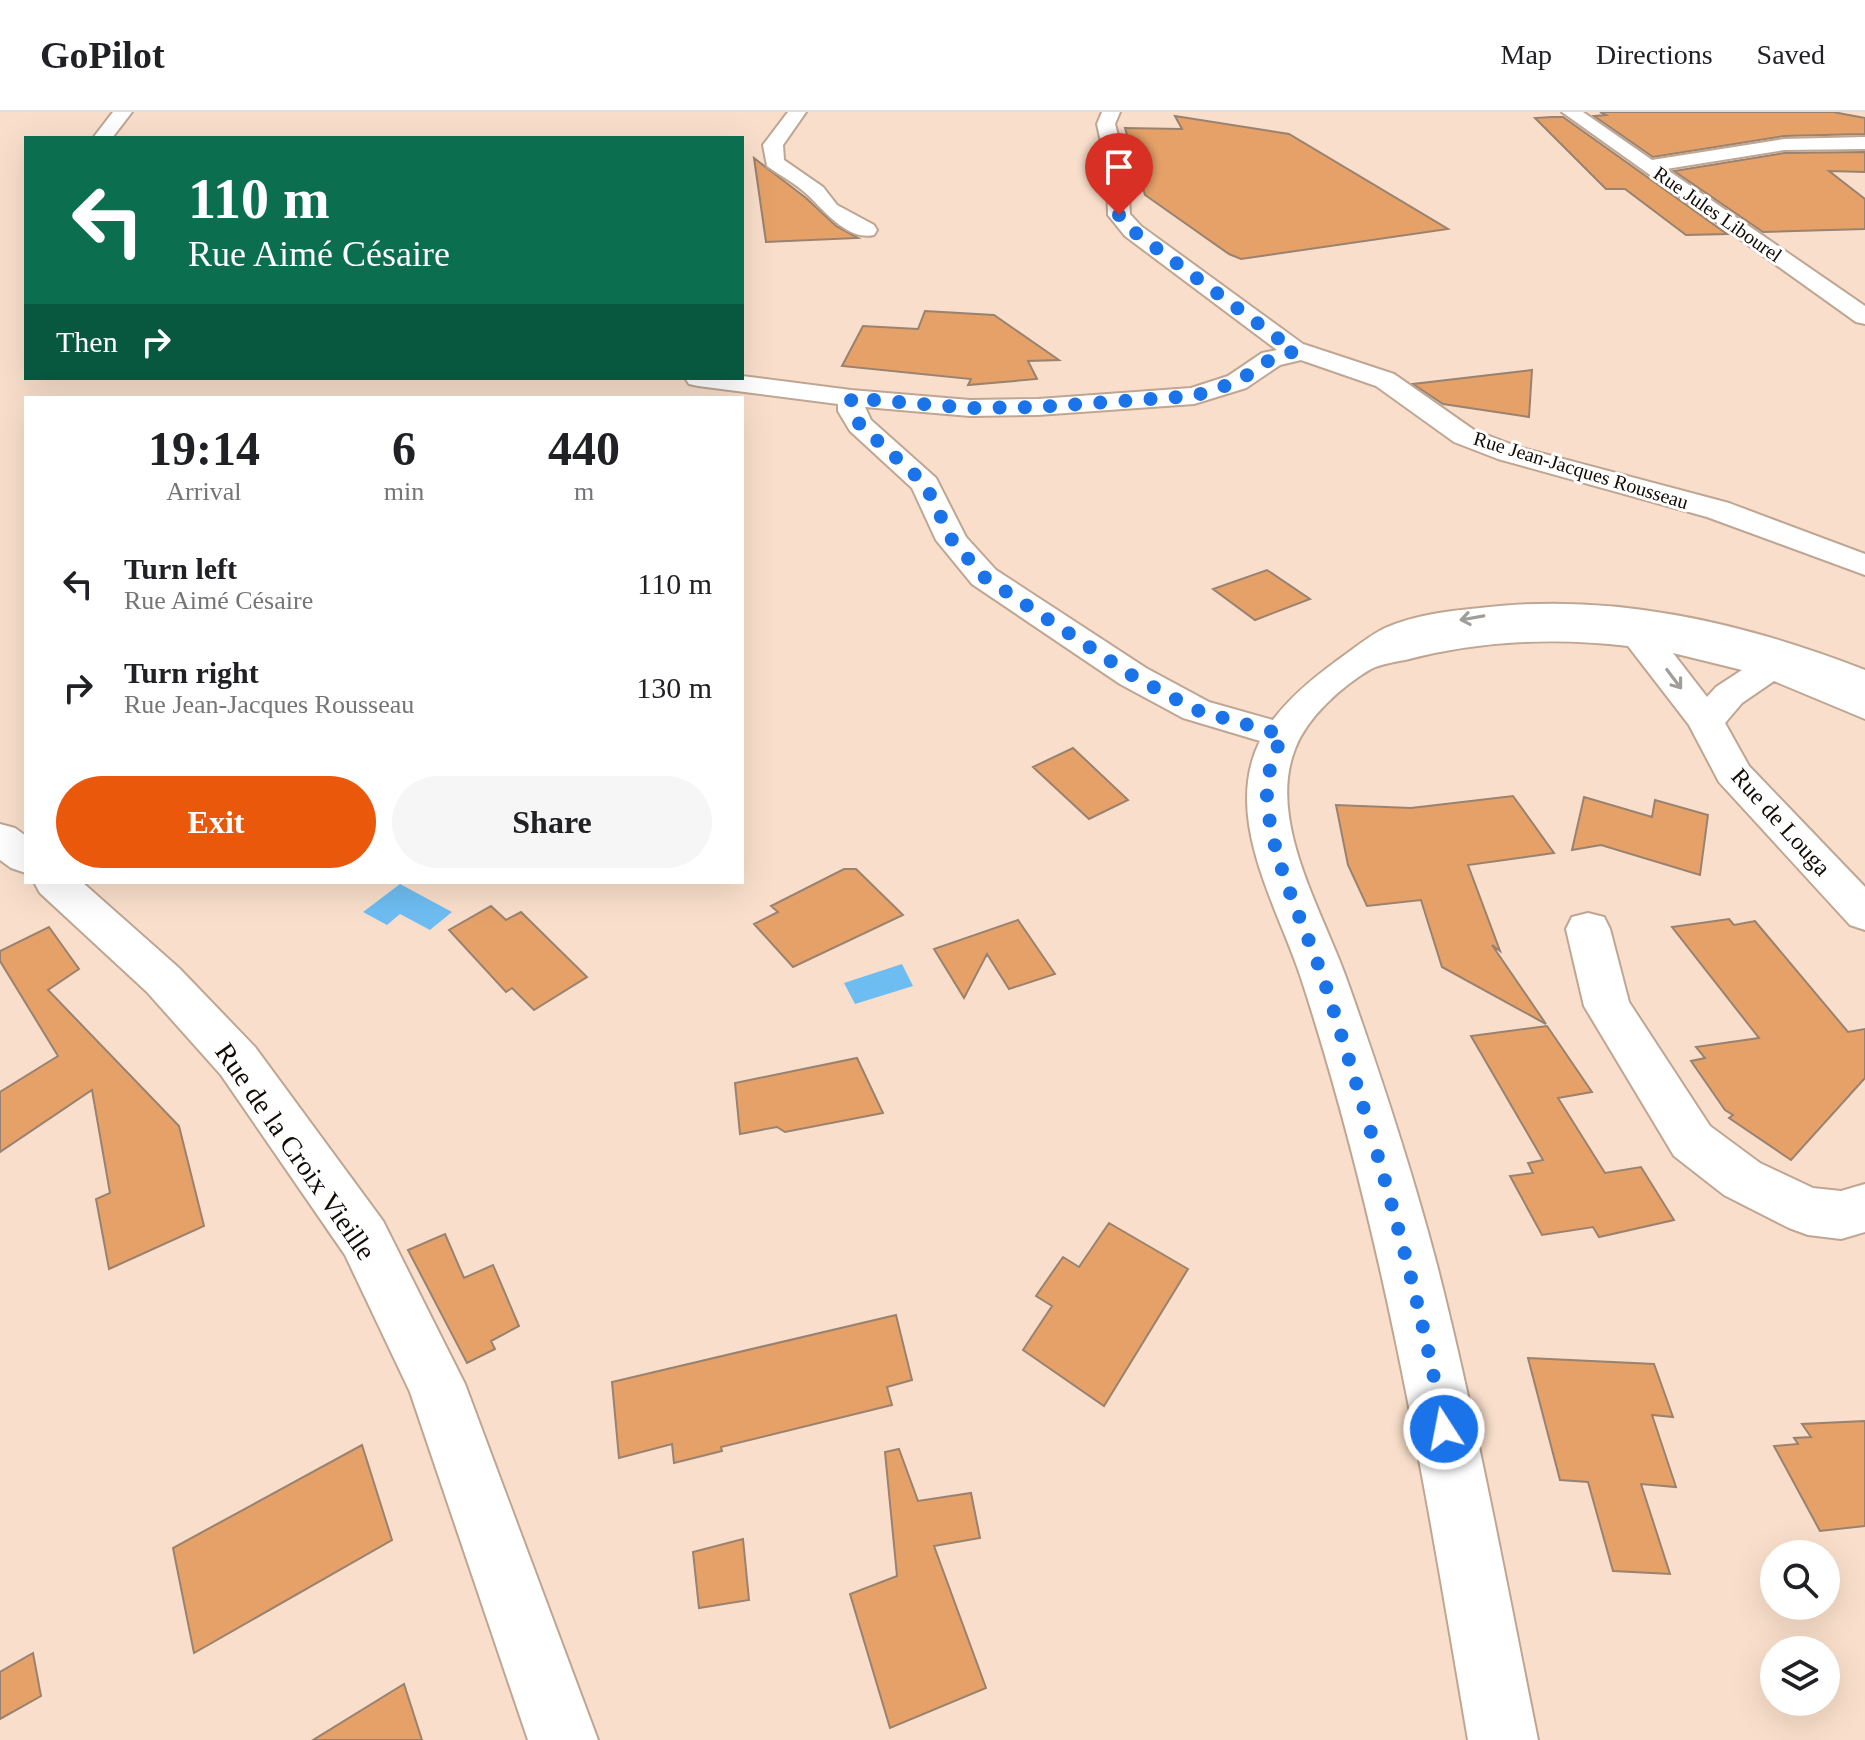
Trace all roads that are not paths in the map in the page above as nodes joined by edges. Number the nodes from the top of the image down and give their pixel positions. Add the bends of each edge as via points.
1 (123, 112) edge
2 (797, 112) edge
3 (1111, 112) edge
4 (1571, 112) edge
5 (104, 136) edge
6 (1865, 143) edge
7 (1650, 166) junction
8 (866, 230) dead end
9 (1865, 317) edge
10 (1295, 351) junction
11 (713, 380) edge
12 (851, 398) junction
13 (1865, 565) edge
14 (1639, 637) junction
15 (1361, 660) junction
16 (1770, 667) junction
17 (1865, 683) edge
18 (1865, 707) edge
19 (1706, 722) junction
20 (1283, 735) junction
21 (0, 838) edge
22 (24, 856) edge
23 (57, 884) edge
24 (1865, 914) edge
25 (1588, 929) dead end
26 (1865, 1208) edge
27 (563, 1740) edge
28 (1503, 1740) edge

1 - 5 street
2 - 8 street via 773,145 774,162 816,191 830,209
3 - 10 street via 1106,124 1120,188 1119,215 1133,231
4 - 7 street, Rue Jules Libourel
6 - 7 street via 1774,144
7 - 9 street, Rue Jules Libourel
10 - 12 street via 1271,359 1237,382 1194,396 970,408
10 - 13 street, Rue Jean-Jacques Rousseau via 1385,380 1464,436 1508,453 1718,510
11 - 12 street
12 - 20 street via 860,425 925,484 952,540 984,577 1133,676 1196,710
14 - 15 street via 1500,633
14 - 16 street
14 -> 19 street, Rue de Louga
17 -> 15 street via 1776,649 1695,628 1610,615 1509,612 1456,621 1401,634
15 - 20 street via 1305,701
16 - 18 street
16 - 19 street via 1729,695
19 - 24 street, Rue de Louga via 1733,773
20 - 28 street via 1271,761 1267,799 1279,859 1322,975 1391,1194 1427,1336
21 - 22 street
23 - 27 street, Rue de la Croix Vieille via 163,980 238,1061 364,1238 436,1384
25 - 26 street via 1607,1006 1692,1141 1742,1179 1808,1211 1841,1215

